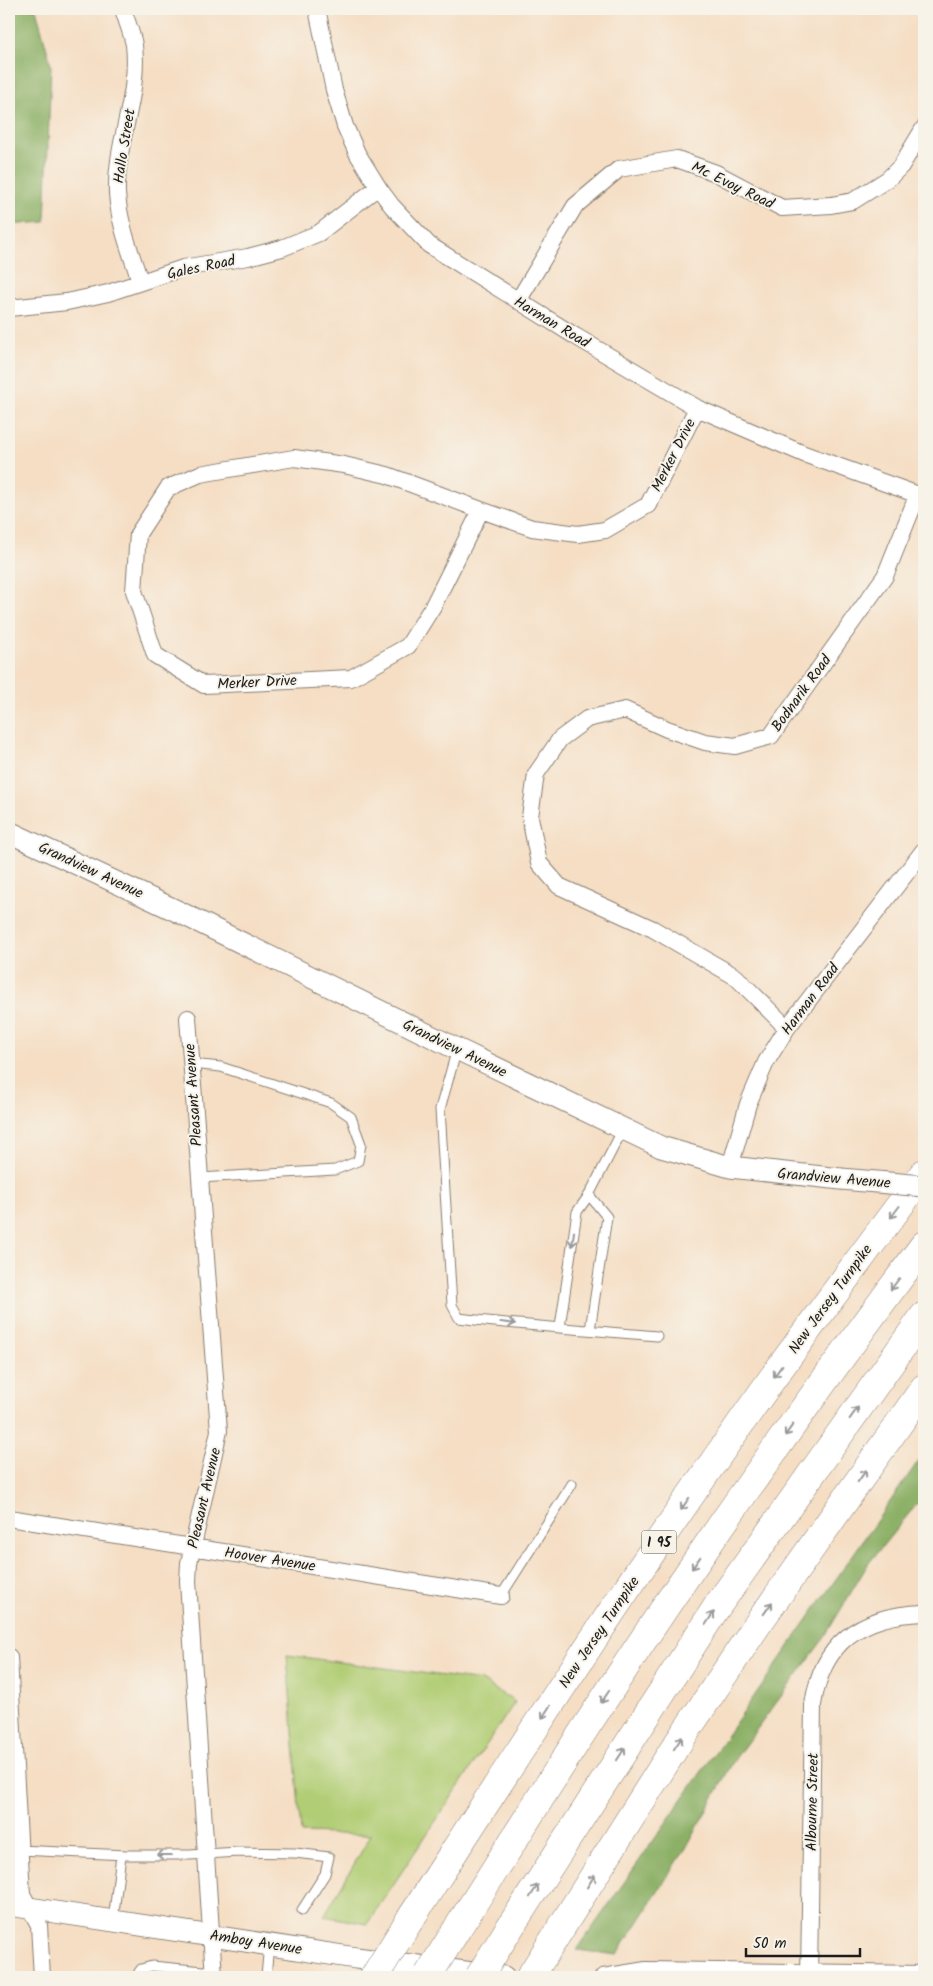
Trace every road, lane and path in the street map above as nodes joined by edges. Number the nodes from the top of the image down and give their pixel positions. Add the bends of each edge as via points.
1 (123, 9) edge
2 (317, 9) edge
3 (924, 128) edge
4 (378, 188) junction
5 (140, 281) junction
6 (518, 301) junction
7 (9, 308) edge
8 (698, 408) junction
9 (921, 495) edge
10 (481, 510) junction
11 (9, 832) edge
12 (924, 850) edge
13 (188, 1018) dead end
14 (787, 1028) junction
15 (457, 1049) junction
16 (191, 1064) junction
17 (623, 1129) junction
18 (730, 1167) junction
19 (924, 1173) edge
20 (200, 1178) junction
21 (924, 1186) edge
22 (589, 1195) junction
23 (924, 1245) edge
24 (924, 1316) edge
25 (560, 1328) junction
26 (590, 1330) junction
27 (658, 1336) dead end
28 (924, 1388) edge
29 (572, 1484) dead end
30 (9, 1518) edge
31 (193, 1546) junction
32 (501, 1596) joint
33 (924, 1614) edge
34 (9, 1657) edge
35 (12, 1764) edge
36 (19, 1850) junction
37 (206, 1854) junction
38 (121, 1855) junction
39 (9, 1905) edge
40 (31, 1908) junction
41 (302, 1910) dead end
42 (114, 1921) junction
43 (211, 1935) junction
44 (269, 1944) junction
45 (924, 1974) edge
46 (214, 1975) edge
47 (809, 1975) edge
48 (42, 1977) edge
49 (136, 1977) edge
50 (266, 1977) edge
51 (374, 1977) edge
52 (427, 1977) edge
53 (479, 1977) edge
54 (504, 1977) edge
55 (530, 1977) edge
56 (603, 1977) edge

1 - 5 street, Hallo Street via 134,44 134,76 117,191 119,213
2 - 4 street, Harman Road via 345,126
3 - 6 street, Mc Evoy Road via 901,166 888,179 853,201 831,205 782,208 716,173 677,159 619,169 575,206
4 - 5 street, Gales Road via 319,233 248,257 183,268
4 - 6 street, Harman Road via 429,245
5 - 7 street, Gales Road via 108,293 66,302
6 - 8 street, Harman Road
8 - 9 street, Harman Road via 804,454
8 - 10 street, Merker Drive via 648,505 605,530 578,534 532,528
9 - 14 street, Bodnarik Road via 884,576 771,736 735,746 705,742 625,710 587,719 560,739 536,774 530,817 539,863 559,886 653,929 736,977
10 - 10 street, Merker Drive via 387,475 294,458 200,474 168,488 138,534 134,591 155,655 204,685 350,678 408,646 434,606
11 - 15 street, Grandview Avenue
12 - 14 street, Harman Road
13 - 16 street, Pleasant Avenue
14 - 18 street, Harman Road via 766,1062 748,1104
15 - 17 street, Grandview Avenue
15 -> 25 lane via 440,1109 452,1305 459,1318
16 - 20 street, Pleasant Avenue
16 - 20 lane via 221,1068 331,1103 351,1118 361,1144 358,1161 334,1170
17 - 18 street, Grandview Avenue via 661,1147
17 - 22 lane
18 - 21 street, Grandview Avenue, bridge
19 -> 51 highway, New Jersey Turnpike / I 95, bridge via 737,1427 568,1677
20 - 31 street, Pleasant Avenue via 219,1431
22 -> 25 lane via 577,1212
22 - 26 lane via 607,1217
23 -> 52 highway, I 95, bridge via 778,1445 603,1700
53 -> 24 highway, bridge via 718,1605
25 - 26 lane
26 - 27 lane
55 -> 28 highway via 674,1749
29 - 32 lane
30 - 31 street, Hoover Avenue
31 - 32 street, Hoover Avenue
31 - 37 street, Pleasant Avenue via 188,1581
33 - 47 street, Albourne Street via 884,1618 848,1636 833,1651 816,1685 813,1705
34 - 35 street
35 - 36 street
36 - 38 lane
36 - 40 street via 22,1894
37 -> 38 lane
37 - 41 lane via 238,1852 329,1856 326,1874
37 - 43 street, Pleasant Avenue
38 - 42 lane
39 - 40 street, Amboy Avenue
40 - 42 street, Amboy Avenue
40 - 48 street via 39,1925
42 - 43 street, Amboy Avenue
43 - 44 street, Amboy Avenue
43 - 46 street, Pleasant Avenue
44 - 50 lane
44 - 54 street, Amboy Avenue
45 - 47 street
46 - 49 lane via 152,1966 141,1969
47 - 56 street via 646,1970

